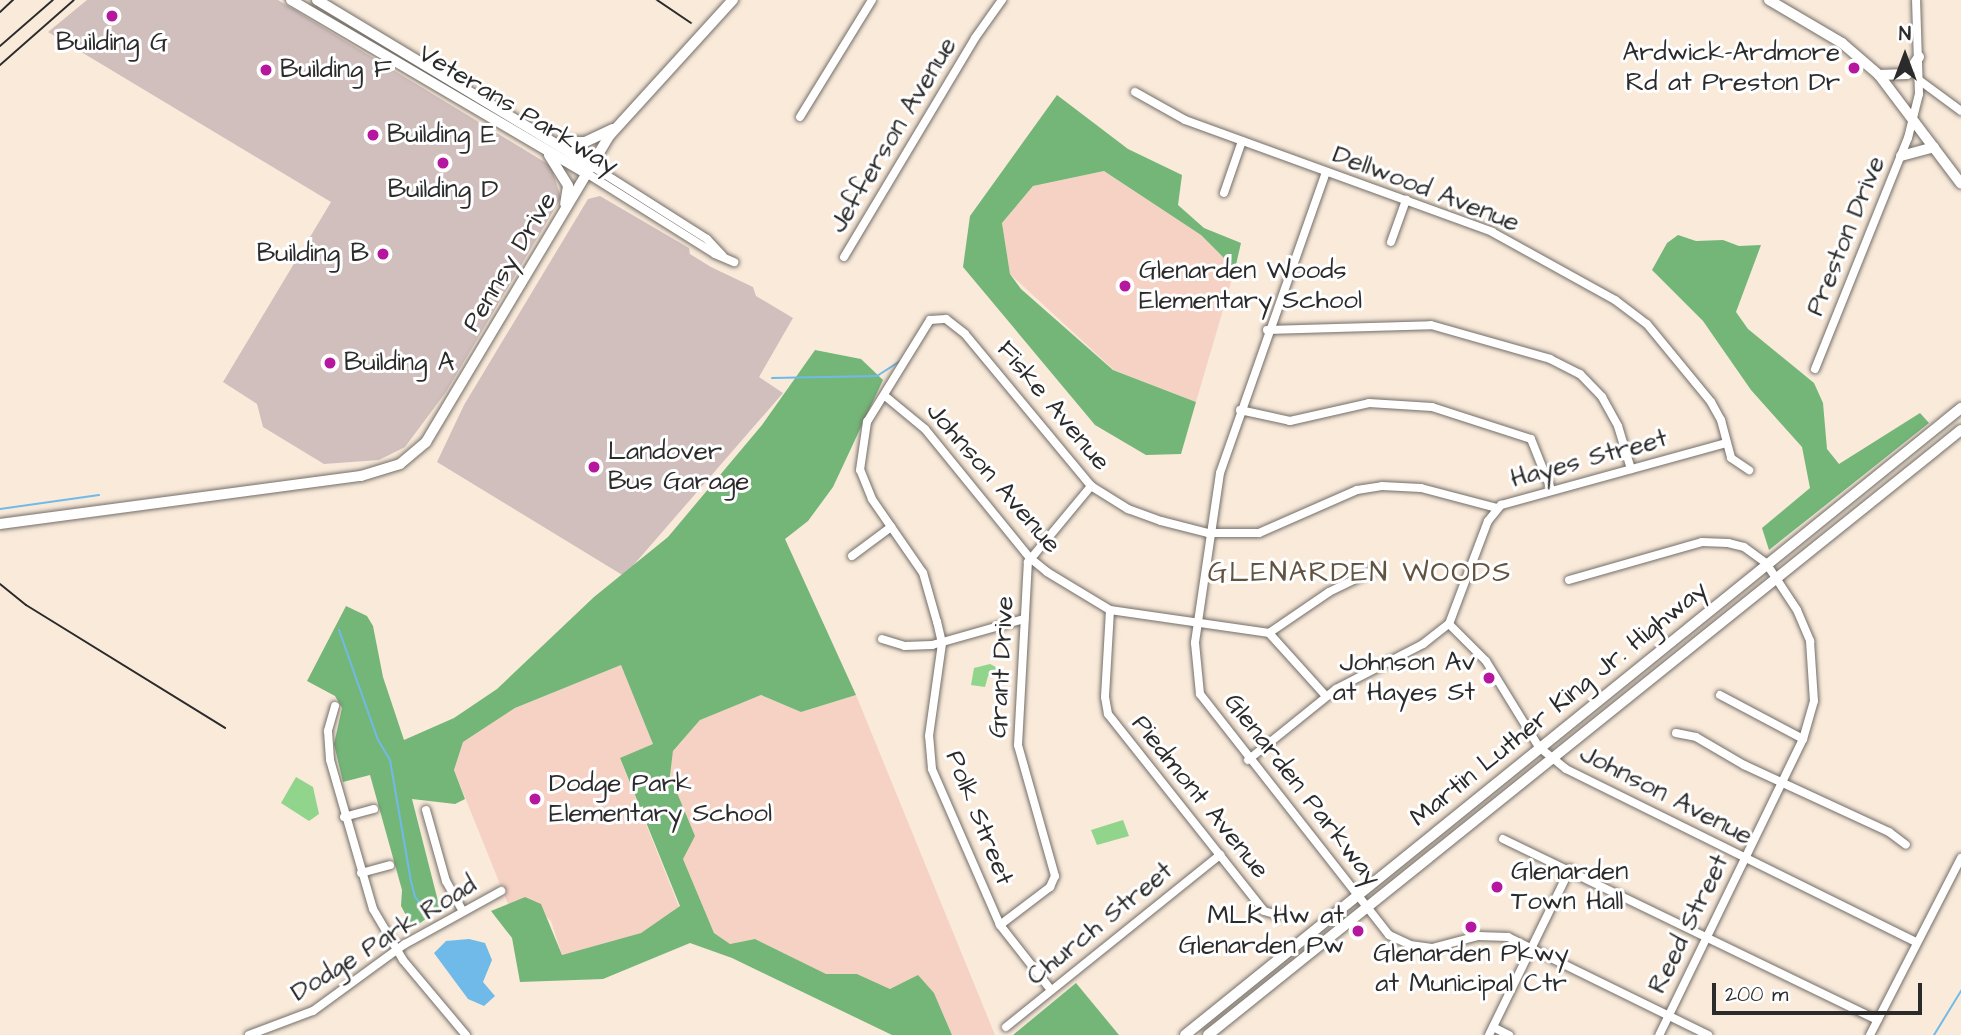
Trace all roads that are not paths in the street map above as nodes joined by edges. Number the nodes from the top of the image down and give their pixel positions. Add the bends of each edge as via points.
1 (290, 0) edge
2 (317, 0) edge
3 (733, 0) edge
4 (872, 0) edge
5 (1002, 0) edge
6 (1769, 0) edge
7 (1916, 0) edge
8 (1919, 57) junction
9 (1879, 75) junction
10 (1919, 80) junction
11 (1135, 92) dead end
12 (1961, 111) edge
13 (800, 117) dead end
14 (1913, 118) junction
15 (616, 127) junction
16 (525, 136) junction
17 (547, 137) junction
18 (1242, 141) junction
19 (1934, 147) junction
20 (1901, 156) junction
21 (590, 170) junction
22 (1326, 172) junction
23 (1961, 184) edge
24 (1224, 193) dead end
25 (1406, 200) junction
26 (564, 211) junction
27 (1391, 242) dead end
28 (844, 257) dead end
29 (734, 262) dead end
30 (1267, 330) junction
31 (1815, 369) dead end
32 (885, 396) junction
33 (1961, 408) edge
34 (1240, 410) junction
35 (1961, 429) edge
36 (1726, 443) junction
37 (1631, 470) junction
38 (1749, 470) dead end
39 (1091, 486) junction
40 (1551, 489) junction
41 (1497, 508) junction
42 (0, 524) edge
43 (891, 527) junction
44 (1208, 533) junction
45 (852, 556) dead end
46 (1030, 558) junction
47 (1766, 563) junction
48 (1376, 569) dead end
49 (1777, 578) junction
50 (1569, 580) dead end
51 (1110, 610) junction
52 (1024, 619) junction
53 (1198, 623) junction
54 (1449, 624) junction
55 (1269, 633) junction
56 (882, 639) dead end
57 (942, 643) junction
58 (1720, 695) dead end
59 (1326, 696) junction
60 (335, 706) dead end
61 (1676, 733) dead end
62 (1804, 739) junction
63 (1539, 747) junction
64 (1553, 758) junction
65 (1248, 760) junction
66 (1783, 783) junction
67 (374, 809) dead end
68 (426, 810) dead end
69 (344, 817) junction
70 (1503, 839) dead end
71 (1906, 845) dead end
72 (1220, 855) junction
73 (1745, 858) junction
74 (1961, 858) edge
75 (390, 865) dead end
76 (1570, 870) junction
77 (361, 873) junction
78 (501, 891) dead end
79 (1358, 894) junction
80 (1368, 909) junction
81 (463, 910) junction
82 (1278, 915) dead end
83 (1000, 925) junction
84 (1707, 935) junction
85 (1916, 942) junction
86 (1531, 947) junction
87 (396, 950) junction
88 (1051, 990) junction
89 (1668, 1016) junction
90 (1878, 1020) junction
91 (1006, 1027) dead end
92 (1491, 1031) edge
93 (248, 1035) edge
94 (466, 1035) edge
95 (1185, 1035) edge
96 (1208, 1035) edge
97 (1509, 1035) edge
98 (1659, 1035) edge
99 (1708, 1035) edge
100 (1870, 1035) edge

1 - 16 main road, Veterans Parkway
2 - 17 main road, Veterans Parkway
3 - 15 main road, Pennsy Drive
4 - 13 street
5 - 28 street, Jefferson Avenue
6 - 9 main road via 1842,43
7 - 8 street, Preston Drive
8 - 9 main road via 1907,74
8 - 10 street, Preston Drive
9 - 14 main road
10 - 12 street
10 - 14 street, Preston Drive
11 - 18 street, Dellwood Avenue via 1173,116
14 - 19 main road
14 - 20 street, Preston Drive
15 - 17 main road via 575,144
15 - 21 main road, Pennsy Drive
16 - 21 main road, Veterans Parkway
16 - 26 main road via 552,157 563,173 568,186
17 - 21 main road, Veterans Parkway
18 - 22 street, Dellwood Avenue
18 - 24 street
19 - 20 main road
19 - 23 main road
20 - 31 street, Preston Drive
21 - 26 main road, Pennsy Drive
21 - 29 street, Veterans Parkway via 707,239
22 - 25 street, Dellwood Avenue
22 - 30 street, Glenarden Parkway
25 - 27 street
25 - 36 street, Dellwood Avenue via 1499,236 1632,311 1711,402
26 - 42 main road, Pennsy Drive via 426,442 400,464 361,476
30 - 34 street, Glenarden Parkway
30 - 37 street via 1416,323 1550,359 1580,374 1602,397 1618,426
32 - 39 street, Fiske Avenue via 930,320 946,319 965,334
32 - 43 street via 865,427 860,464 867,489
32 - 46 street, Johnson Avenue via 925,429
33 - 47 main road, Martin Luther King Jr. Highway
34 - 40 street via 1290,421 1369,403 1432,408 1531,439
34 - 44 street, Glenarden Parkway
35 - 49 main road, Martin Luther King Jr. Highway
36 - 37 street, Hayes Street
36 - 38 street, Dellwood Avenue via 1735,463
37 - 40 street, Hayes Street
39 - 44 street, Fiske Avenue via 1138,513
39 - 46 street
40 - 41 street, Hayes Street
41 - 44 street, Fiske Avenue via 1421,488 1373,486 1266,531
41 - 54 street, Hayes Street
43 - 45 street
43 - 57 street via 923,573
44 - 53 street, Glenarden Parkway
46 - 51 street, Johnson Avenue
46 - 52 street, Grant Drive
47 - 49 street, Reed Street
47 - 50 street via 1744,547 1702,542
47 - 63 main road, Martin Luther King Jr. Highway
48 - 55 street via 1329,592
49 - 62 street, Reed Street via 1803,621 1812,652 1814,701
49 - 64 main road, Martin Luther King Jr. Highway
51 - 53 street, Johnson Avenue
51 - 72 street, Piedmont Avenue via 1108,714
52 - 57 street
52 - 83 street, Grant Drive via 1019,752 1055,876 1050,887
53 - 55 street, Johnson Avenue
53 - 65 street, Glenarden Parkway via 1196,686
54 - 59 street
54 - 63 street, Johnson Avenue via 1486,661
55 - 59 street
56 - 57 street via 913,646
57 - 83 street, Polk Street via 930,727 930,762
58 - 62 street
59 - 65 street
60 - 69 street via 328,746
61 - 66 street via 1696,737
62 - 66 street, Reed Street
63 - 64 street, Johnson Avenue
63 - 79 main road, Martin Luther King Jr. Highway
64 - 73 street, Johnson Avenue via 1574,774
64 - 80 main road, Martin Luther King Jr. Highway
65 - 79 street, Glenarden Parkway
66 - 71 street via 1889,832
66 - 73 street, Reed Street
67 - 69 street
68 - 81 street via 446,881
69 - 77 street
70 - 76 street
72 - 82 street, Piedmont Avenue via 1264,911
72 - 88 street, Church Street
73 - 84 street, Reed Street
73 - 85 street, Johnson Avenue
74 - 85 street
75 - 77 street
76 - 84 street
76 - 86 street
77 - 87 street via 373,909
78 - 81 street, Dodge Park Road
79 - 80 street, Glenarden Parkway
79 - 95 main road, Martin Luther King Jr. Highway
80 - 86 street, Glenarden Parkway via 1389,934 1410,945 1440,947 1494,934
80 - 96 main road, Martin Luther King Jr. Highway
81 - 87 street, Dodge Park Road
83 - 88 street, Polk Street
84 - 89 street, Reed Street
84 - 90 street
85 - 90 street
86 - 89 street, Glenarden Parkway
86 - 92 street
87 - 93 street, Dodge Park Road via 313,1011
87 - 94 street
88 - 91 street, Church Street
89 - 98 street, Reed Street
89 - 99 street, Glenarden Parkway
90 - 100 street
92 - 97 street

